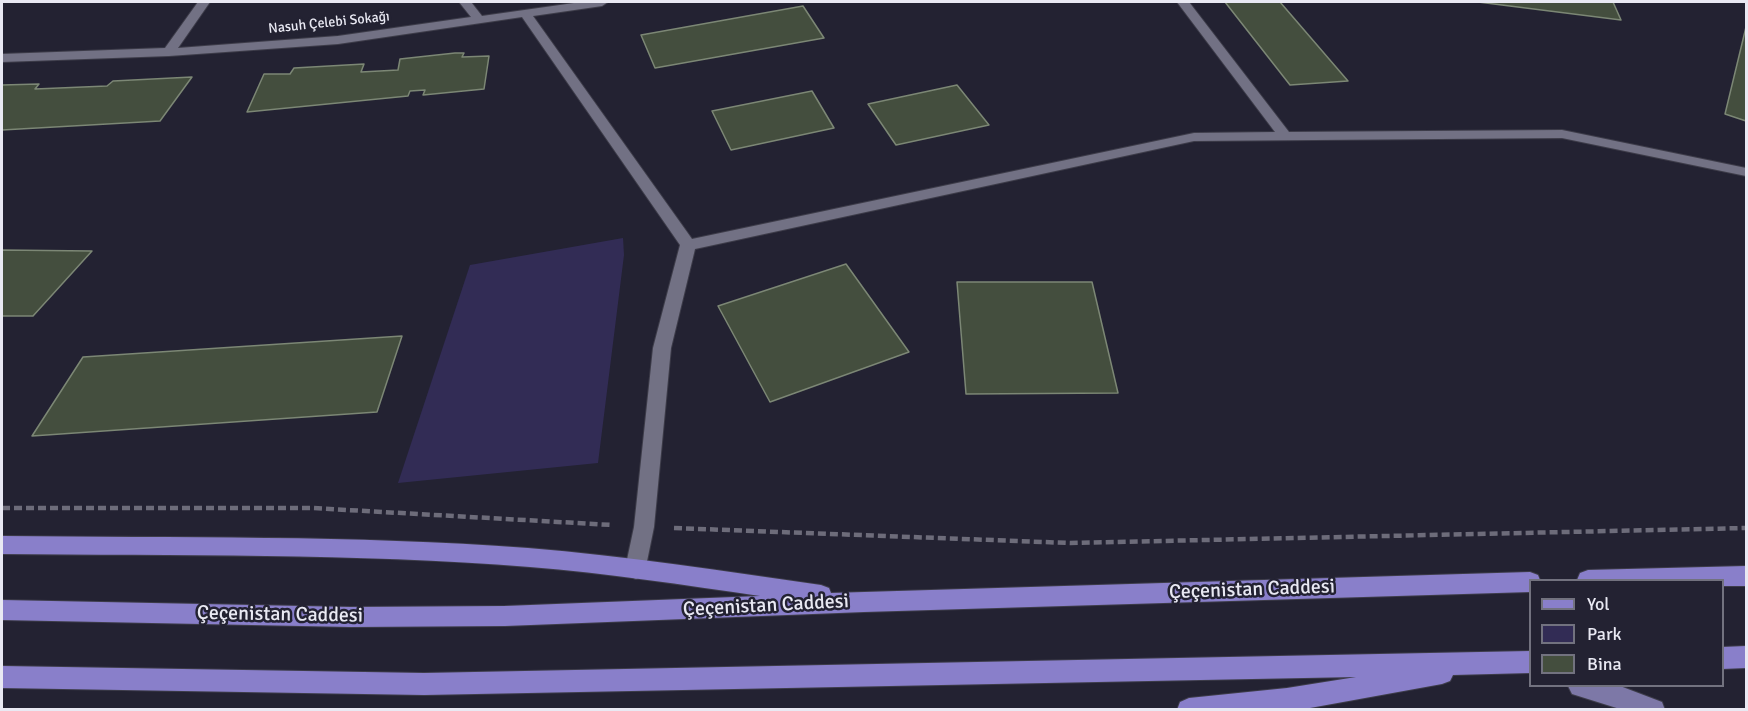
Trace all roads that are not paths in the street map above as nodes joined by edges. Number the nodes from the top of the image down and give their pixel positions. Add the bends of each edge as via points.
1 (204, 2) edge
2 (465, 2) edge
3 (602, 2) edge
4 (1183, 2) edge
5 (525, 13) junction
6 (479, 20) junction
7 (169, 52) junction
8 (2, 57) edge
9 (1285, 136) junction
10 (1746, 172) edge
11 (688, 245) junction
12 (2, 544) edge
13 (636, 569) junction
14 (1746, 576) edge
15 (1628, 579) edge
16 (1529, 582) edge
17 (864, 602) junction
18 (2, 610) edge
19 (1746, 657) edge
20 (1724, 658) edge
21 (1529, 662) edge
22 (1499, 663) junction
23 (1529, 672) edge
24 (2, 678) edge
25 (1584, 687) edge
26 (1189, 710) edge
27 (1653, 710) edge

1 - 7 street
2 - 6 street
3 - 5 street, Nasuh Çelebi Sokağı
4 - 9 street
5 - 6 street, Nasuh Çelebi Sokağı
5 - 11 street
6 - 7 street, Nasuh Çelebi Sokağı via 338,40
7 - 8 street, Nasuh Çelebi Sokağı
9 - 10 street via 1562,134
9 - 11 street via 1194,137
11 - 13 street via 662,348
12 - 13 main road via 319,548 489,555
13 - 17 main road
14 - 15 main road
16 - 17 main road, Çeçenistan Caddesi
17 - 18 main road, Çeçenistan Caddesi via 493,616
19 - 20 main road
21 - 22 main road
22 - 23 street
22 - 24 main road via 424,684
22 - 26 main road via 1287,700
25 - 27 street

